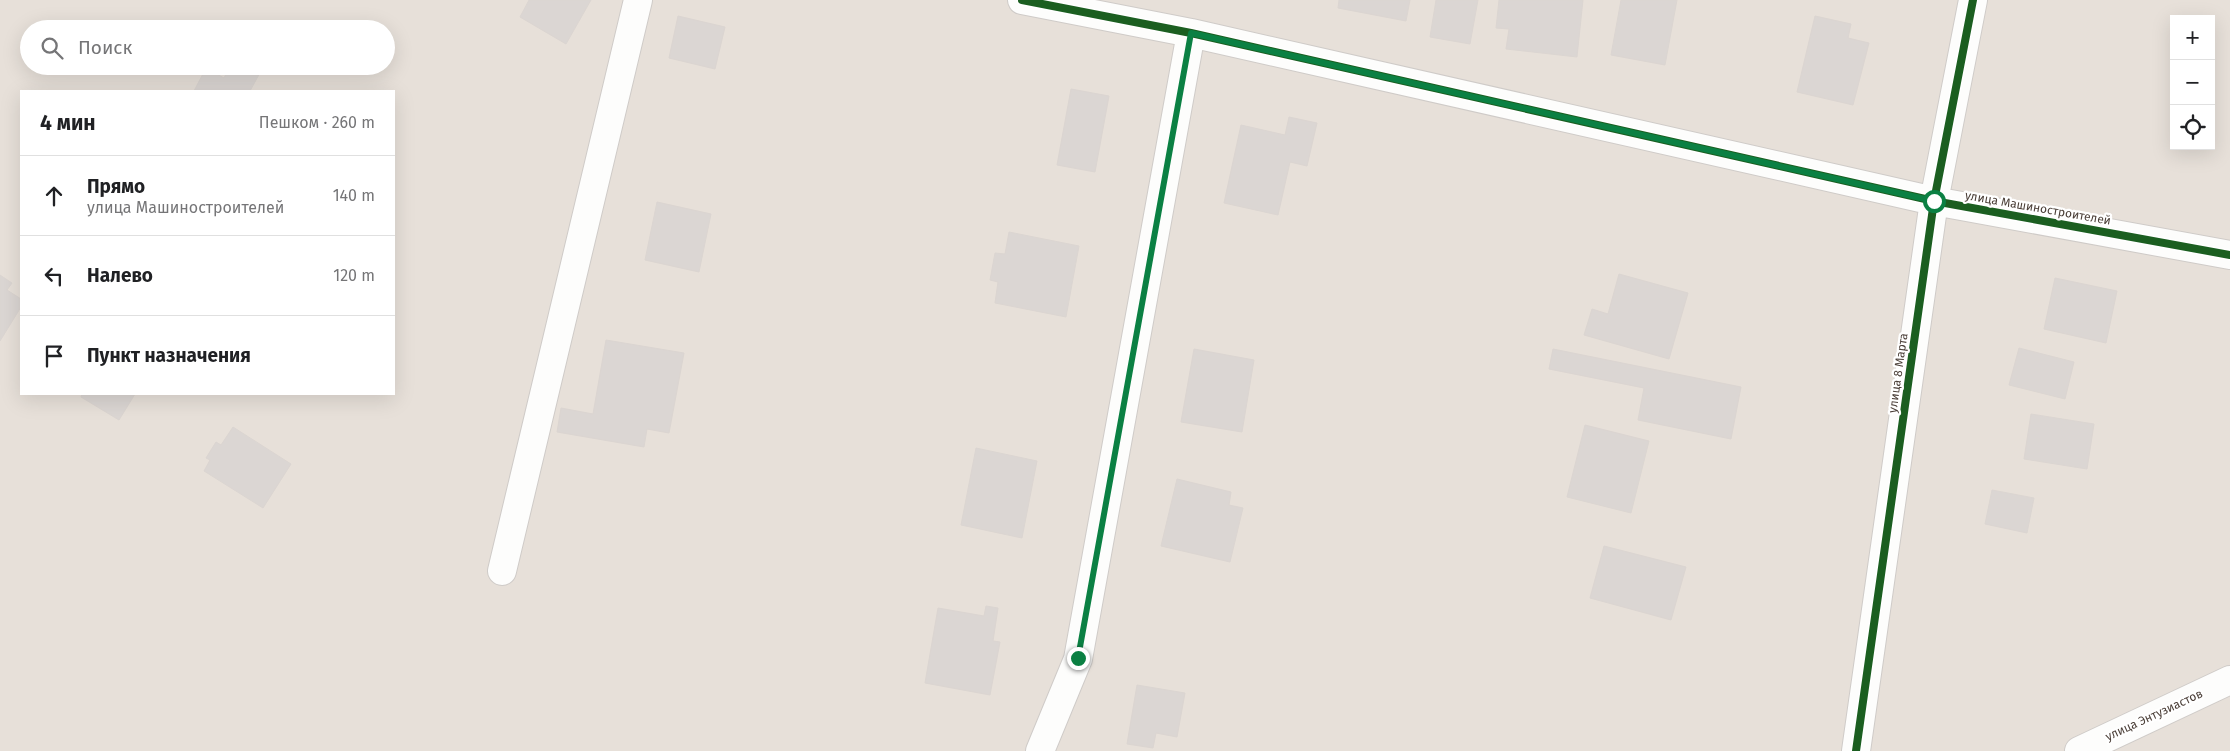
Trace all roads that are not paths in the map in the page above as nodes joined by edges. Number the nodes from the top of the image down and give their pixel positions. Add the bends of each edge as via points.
1 (638, 0) edge
2 (1022, 0) edge
3 (1973, 0) edge
4 (1191, 33) junction
5 (1934, 201) junction
6 (2230, 254) edge
7 (502, 571) dead end
8 (2230, 680) edge
9 (1040, 751) edge
10 (1856, 751) edge
11 (2078, 751) edge

1 - 7 street
2 - 4 street, улица Машиностроителей
3 - 5 street, улица 8 Марта
4 - 5 street, улица Машиностроителей
4 - 9 street via 1078,658
5 - 6 street, улица Машиностроителей
5 - 10 street, улица 8 Марта
8 - 11 street, улица Энтузиастов

